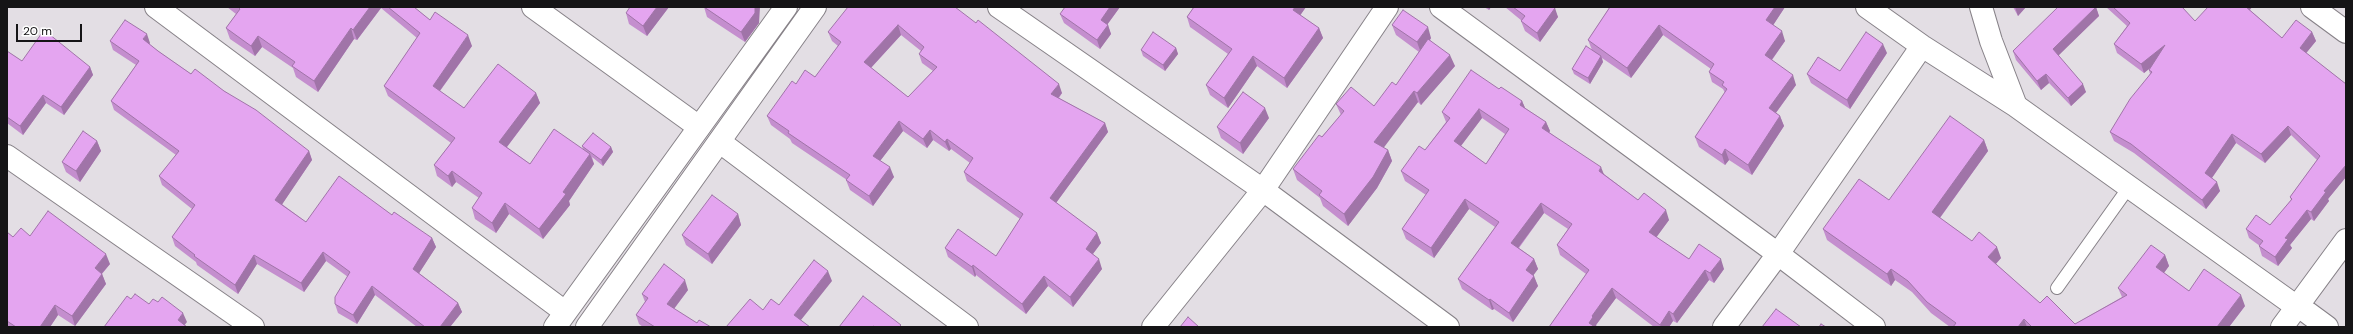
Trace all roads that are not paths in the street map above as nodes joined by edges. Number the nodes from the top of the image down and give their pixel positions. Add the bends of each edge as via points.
1 (156, 7) edge
2 (533, 7) edge
3 (786, 7) edge
4 (815, 7) edge
5 (999, 7) edge
6 (1387, 7) edge
7 (1442, 7) edge
8 (1867, 7) edge
9 (1981, 7) edge
10 (2312, 7) edge
11 (2346, 32) edge
12 (1922, 46) junction
13 (2016, 106) junction
14 (699, 127) junction
15 (720, 142) junction
16 (7, 156) edge
17 (2129, 187) junction
18 (1263, 190) junction
19 (2346, 240) edge
20 (1778, 254) junction
21 (2346, 260) edge
22 (2057, 288) dead end
23 (2301, 316) edge
24 (560, 320) edge
25 (253, 327) edge
26 (588, 327) edge
27 (967, 327) edge
28 (1153, 327) edge
29 (1448, 327) edge
30 (1724, 327) edge
31 (1874, 327) edge
32 (2282, 327) edge
33 (2327, 327) edge

1 - 24 street
2 - 14 street
3 - 14 street
4 - 15 street
5 - 18 street
6 - 18 street
7 - 20 street
8 - 12 street
9 - 13 street
10 - 11 street
12 - 13 street
12 - 20 street
13 - 17 street
14 - 24 street
15 - 26 street
15 - 27 street
16 - 25 street
17 - 22 lane
17 - 23 street
18 - 28 street
18 - 29 street
19 - 23 street
20 - 30 street
20 - 31 street
21 - 23 street
23 - 32 street
23 - 33 street

